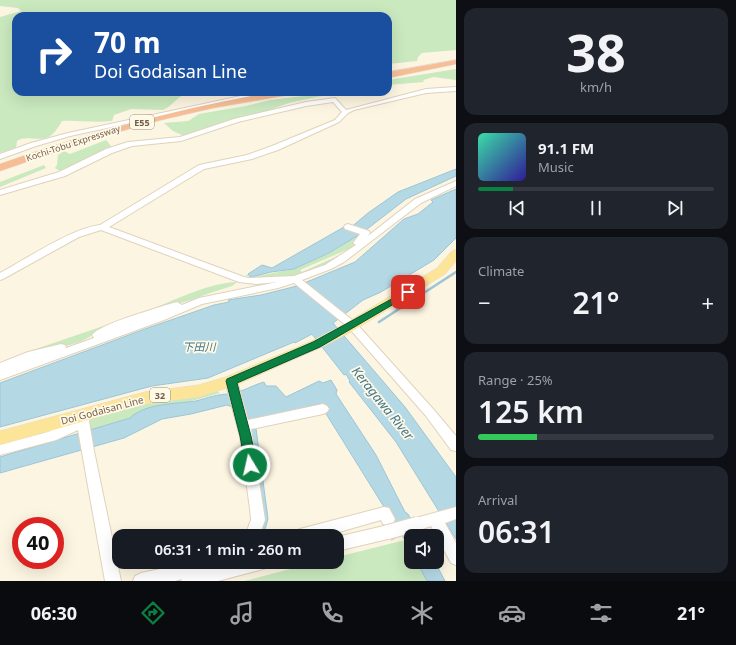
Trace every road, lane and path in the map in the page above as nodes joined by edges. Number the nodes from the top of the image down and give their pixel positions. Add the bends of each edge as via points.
1 (456, 62) edge
2 (456, 67) edge
3 (392, 74) edge
4 (392, 75) edge
5 (456, 89) edge
6 (248, 96) edge
7 (267, 96) edge
8 (346, 112) junction
9 (0, 157) edge
10 (0, 168) edge
11 (456, 183) edge
12 (0, 193) edge
13 (102, 227) junction
14 (348, 227) dead end
15 (355, 249) junction
16 (456, 254) edge
17 (301, 271) dead end
18 (0, 277) edge
19 (242, 280) junction
20 (296, 281) junction
21 (197, 301) junction
22 (347, 324) junction
23 (79, 346) junction
24 (0, 368) edge
25 (0, 376) edge
26 (232, 384) junction
27 (323, 409) dead end
28 (82, 422) junction
29 (249, 425) junction
30 (0, 438) edge
31 (456, 446) edge
32 (0, 450) edge
33 (456, 513) edge
34 (436, 519) junction
35 (388, 526) junction
36 (255, 529) edge
37 (326, 529) edge
38 (344, 542) edge
39 (456, 558) edge
40 (195, 569) edge
41 (229, 569) edge
42 (113, 581) edge
43 (141, 581) edge
44 (189, 581) edge

1 - 3 highway
2 - 4 highway
5 - 8 street via 416,93
6 - 9 street via 110,125 47,141
7 - 10 highway, Kochi-Tobu Expressway / E55 via 140,122 78,140
8 - 12 street via 335,100 324,101 236,120 181,139 131,144 109,151 62,174
8 - 13 street via 337,121 275,148 202,167
11 - 15 street via 418,201
13 - 18 street via 76,235
13 - 19 street
14 - 15 street via 366,233
15 - 17 street
15 - 20 street via 341,260
16 - 22 main road, Doi Godaisan Line / 32 via 442,271
19 - 20 street via 258,282 286,278
19 - 21 street via 237,287
20 - 21 street via 262,290
20 - 22 street
21 - 23 street via 154,312 110,328
22 - 26 main road, Doi Godaisan Line / 32 via 317,344
22 - 31 street via 430,413
23 - 24 street via 32,354
23 - 25 street
26 - 28 main road, Doi Godaisan Line / 32 via 145,398
26 - 29 street via 238,407
27 - 29 street
28 - 30 main road, Doi Godaisan Line / 32
28 - 32 street via 51,436
28 - 42 street
29 - 36 street via 258,509
33 - 34 street
34 - 35 street, bridge via 417,524
34 - 39 street
35 - 37 street via 384,513
35 - 38 street
40 - 43 street
41 - 44 street

